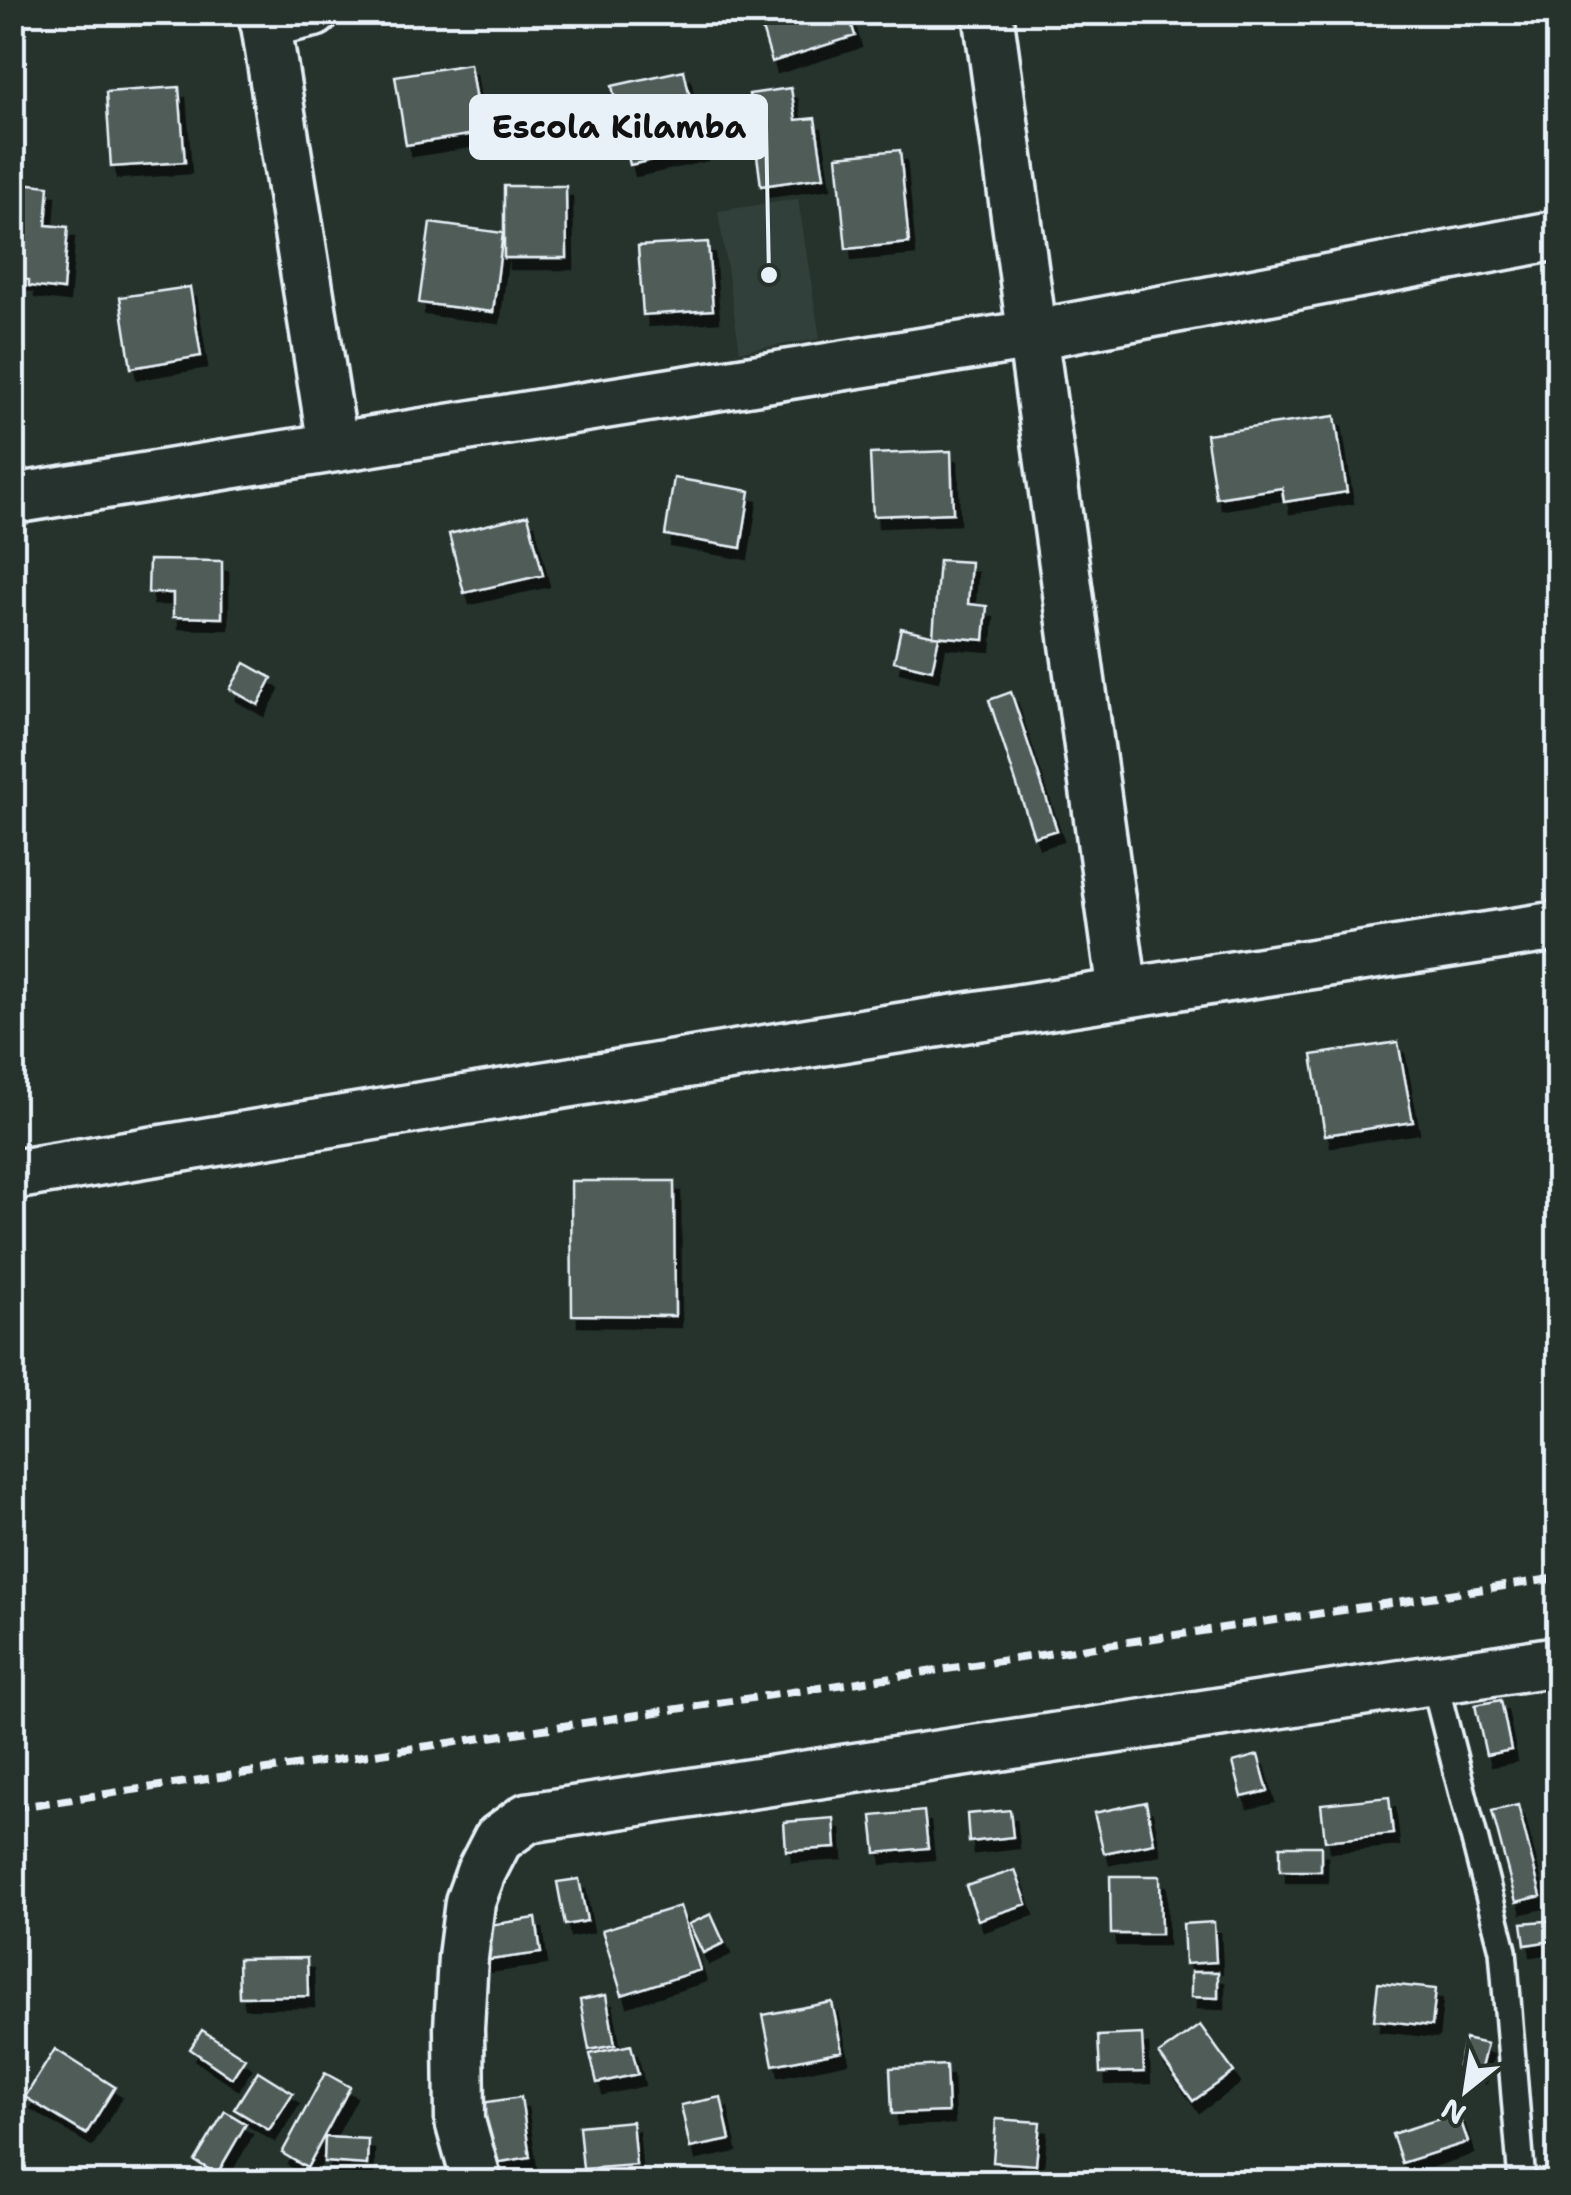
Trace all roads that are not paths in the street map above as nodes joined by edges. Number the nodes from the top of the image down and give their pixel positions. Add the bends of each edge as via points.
1 (314, 12) edge
2 (988, 12) edge
3 (264, 18) edge
4 (1558, 235) edge
5 (1032, 335) junction
6 (333, 446) junction
7 (12, 498) edge
8 (1558, 926) edge
9 (1123, 993) junction
10 (12, 1175) edge
11 (1558, 1661) edge
12 (1434, 1681) junction
13 (477, 2182) edge
14 (1522, 2182) edge

1 - 3 street
2 - 5 street
3 - 6 street
4 - 5 street
5 - 6 street
5 - 9 street
6 - 7 street
8 - 9 street
9 - 10 street
11 - 12 street
12 - 13 street via 527,1818 498,1839 470,1902 459,2028 460,2122
12 - 14 lane via 1504,1950

